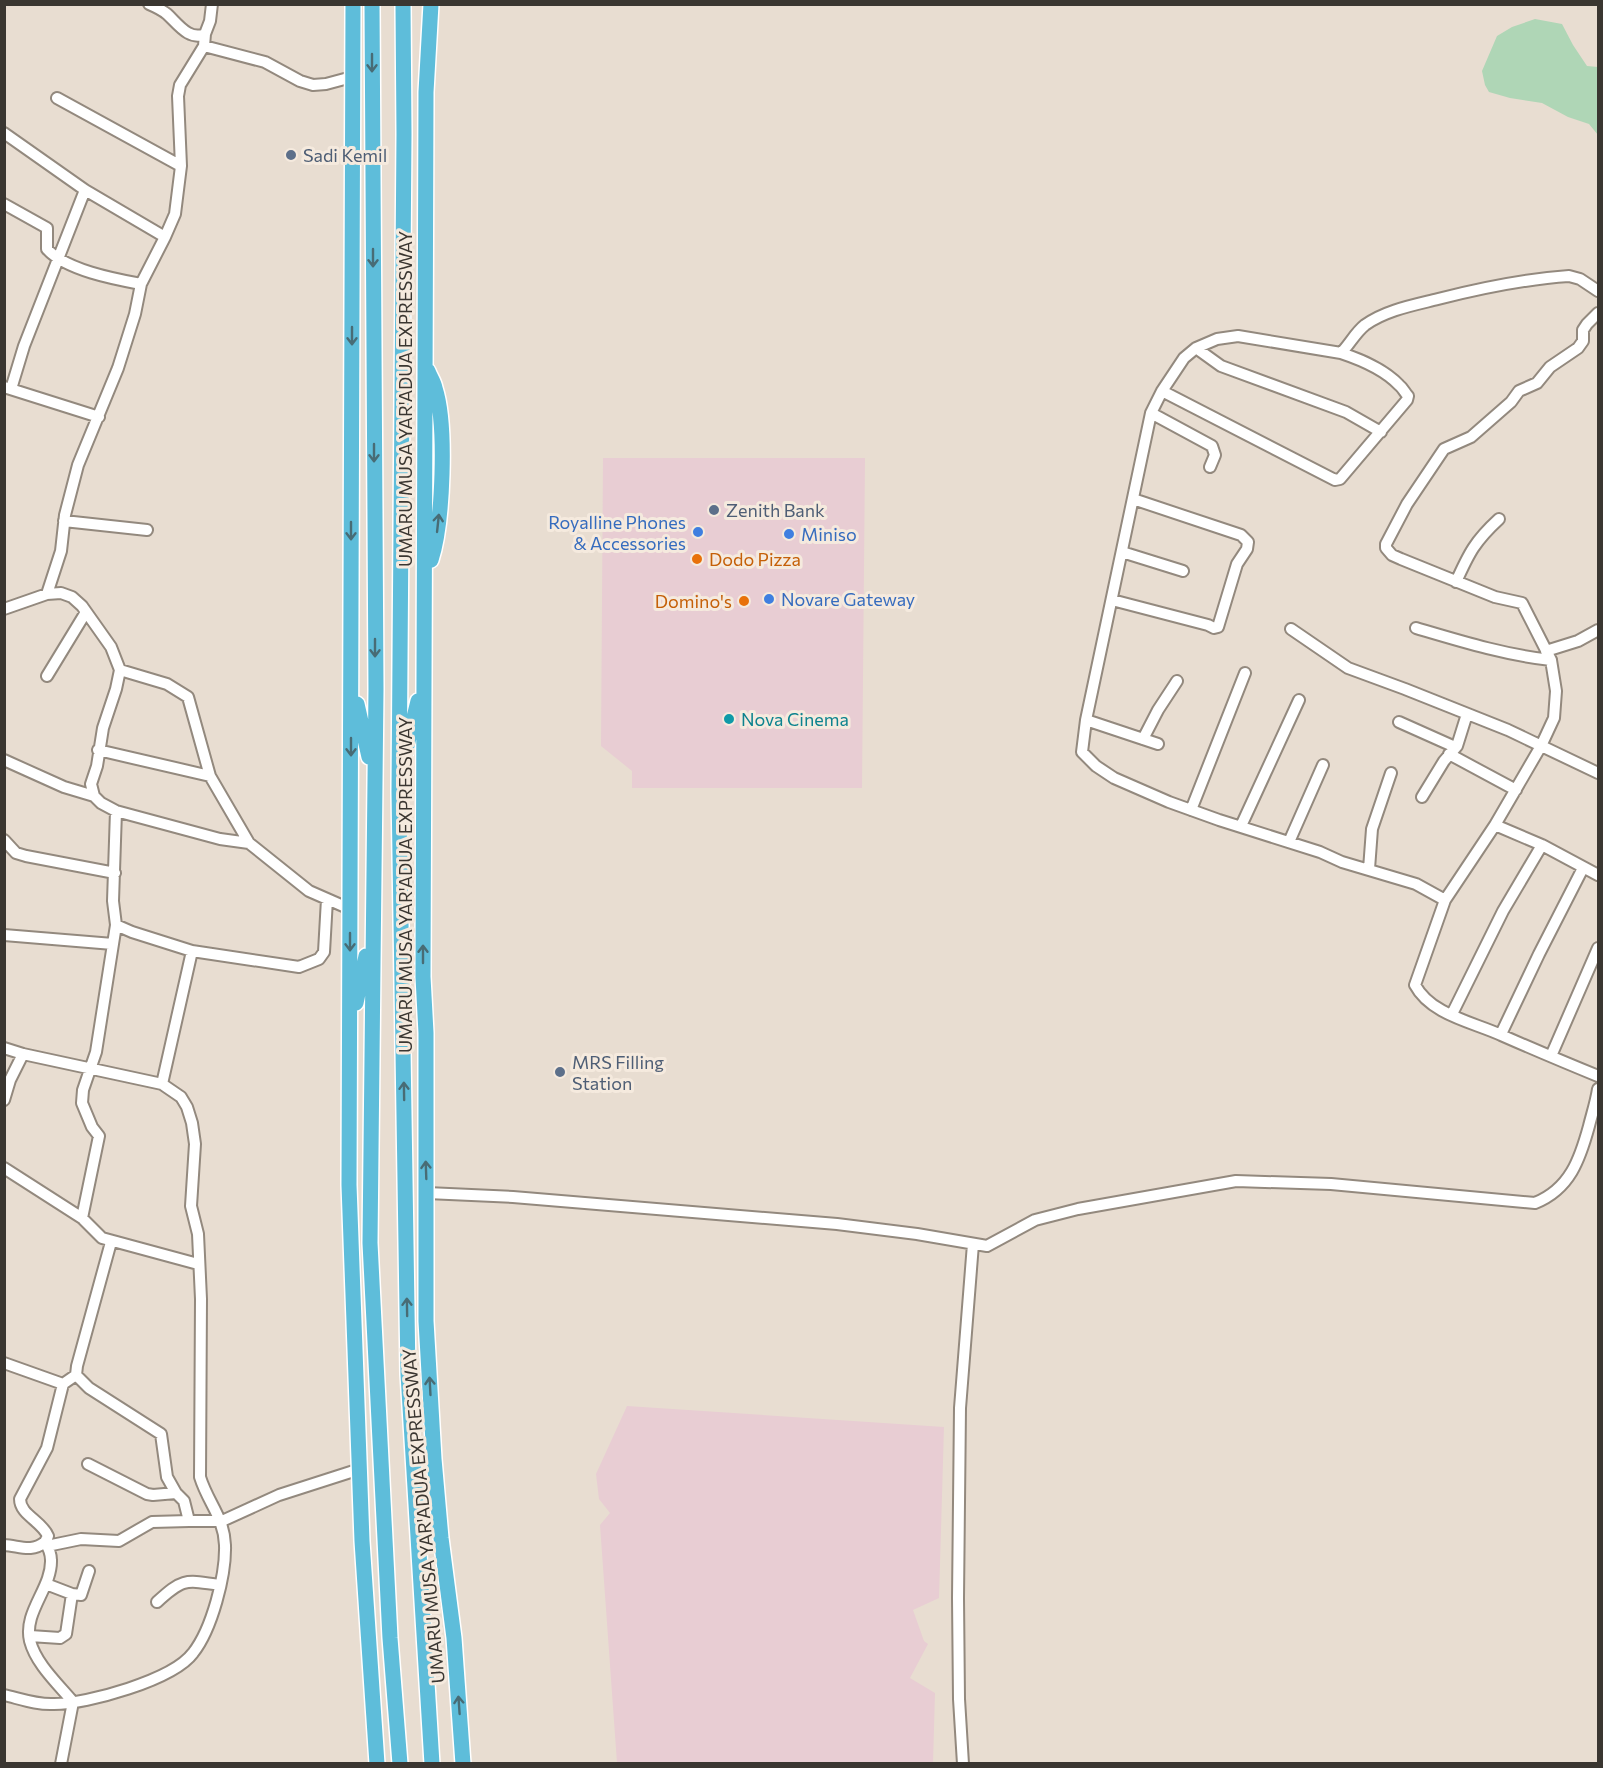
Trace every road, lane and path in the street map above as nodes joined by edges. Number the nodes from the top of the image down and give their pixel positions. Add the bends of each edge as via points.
1 (149, 4) edge
2 (212, 4) edge
3 (352, 4) edge
4 (372, 4) edge
5 (403, 4) edge
6 (431, 4) edge
7 (205, 34) junction
8 (204, 46) junction
9 (352, 77) junction
10 (57, 98) dead end
11 (373, 129) junction
12 (4, 134) edge
13 (404, 134) junction
14 (181, 166) junction
15 (85, 190) junction
16 (4, 204) edge
17 (352, 230) junction
18 (425, 234) junction
19 (165, 237) junction
20 (59, 258) junction
21 (141, 284) junction
22 (1599, 291) edge
23 (1599, 313) edge
24 (1196, 348) junction
25 (1341, 353) junction
26 (8, 388) edge
27 (1162, 391) junction
28 (1151, 413) junction
29 (99, 417) junction
30 (1380, 432) junction
31 (1210, 467) dead end
32 (1133, 499) junction
33 (1499, 519) dead end
34 (64, 521) junction
35 (147, 530) dead end
36 (1122, 552) junction
37 (1183, 571) dead end
38 (1456, 582) junction
39 (46, 594) junction
40 (1112, 600) junction
41 (4, 609) edge
42 (86, 612) junction
43 (1416, 628) dead end
44 (1291, 629) dead end
45 (1599, 630) edge
46 (1549, 655) junction
47 (120, 670) junction
48 (1245, 673) dead end
49 (47, 676) dead end
50 (424, 677) junction
51 (351, 678) junction
52 (1178, 681) dead end
53 (1299, 700) dead end
54 (1467, 714) junction
55 (1086, 720) junction
56 (1399, 722) dead end
57 (1143, 739) junction
58 (1158, 744) dead end
59 (1540, 746) junction
60 (98, 750) junction
61 (1452, 751) junction
62 (4, 760) edge
63 (1323, 765) dead end
64 (1391, 773) dead end
65 (1599, 773) edge
66 (210, 776) junction
67 (399, 777) junction
68 (375, 780) junction
69 (1516, 790) junction
70 (94, 796) junction
71 (1422, 797) dead end
72 (1191, 810) junction
73 (116, 811) junction
74 (1495, 825) junction
75 (1241, 826) junction
76 (4, 840) edge
77 (1289, 842) junction
78 (249, 843) junction
79 (1542, 845) junction
80 (1583, 868) junction
81 (1369, 869) junction
82 (115, 873) junction
83 (1599, 875) edge
84 (327, 899) junction
85 (1445, 900) junction
86 (350, 909) junction
87 (373, 921) junction
88 (116, 925) junction
89 (4, 935) edge
90 (401, 936) junction
91 (113, 944) junction
92 (1599, 948) edge
93 (192, 951) junction
94 (1452, 1014) junction
95 (426, 1033) junction
96 (1501, 1034) junction
97 (350, 1036) junction
98 (4, 1048) edge
99 (23, 1054) junction
100 (1551, 1056) junction
101 (90, 1067) junction
102 (1599, 1077) edge
103 (162, 1083) junction
104 (1599, 1089) edge
105 (4, 1100) edge
106 (4, 1168) edge
107 (427, 1193) junction
108 (82, 1218) junction
109 (111, 1242) junction
110 (973, 1244) junction
111 (198, 1264) junction
112 (4, 1363) edge
113 (76, 1375) junction
114 (63, 1384) junction
115 (88, 1464) dead end
116 (360, 1469) junction
117 (176, 1493) junction
118 (189, 1521) junction
119 (222, 1521) junction
120 (46, 1544) junction
121 (4, 1545) edge
122 (89, 1571) dead end
123 (46, 1584) junction
124 (220, 1585) junction
125 (72, 1594) junction
126 (157, 1602) dead end
127 (30, 1636) junction
128 (4, 1695) edge
129 (73, 1702) junction
130 (61, 1764) edge
131 (377, 1764) edge
132 (400, 1764) edge
133 (432, 1764) edge
134 (463, 1764) edge
135 (963, 1764) edge

1 - 7 street via 187,33
2 - 7 street
3 - 9 highway
4 -> 11 highway, UMARU MUSA YAR'ADUA EXPRESSWAY
5 - 13 highway, UMARU MUSA YAR'ADUA EXPRESSWAY
6 - 18 highway, UMARU MUSA YAR'ADUA EXPRESSWAY
7 - 8 street
8 - 9 street via 265,62 313,85
8 - 14 street via 180,85
9 - 17 highway
10 - 14 street
11 - 17 highway
11 -> 68 highway, UMARU MUSA YAR'ADUA EXPRESSWAY
12 - 15 street
13 - 18 highway
13 - 67 highway, UMARU MUSA YAR'ADUA EXPRESSWAY
14 - 19 street via 175,214
15 - 19 street
15 - 20 street
16 - 20 street via 47,228 47,249
17 -> 51 highway
50 -> 18 highway, UMARU MUSA YAR'ADUA EXPRESSWAY
19 - 21 street
20 - 21 street via 100,276
20 - 26 street
21 - 29 street via 118,368
22 - 25 street via 1569,276 1454,295 1376,319 1355,334
23 - 38 street via 1583,330 1578,348 1550,367 1537,383 1519,391 1471,437 1444,449 1389,536 1386,548 1392,555
24 - 25 street via 1238,336
24 - 27 street via 1184,358
24 - 30 street via 1221,366 1346,412
25 - 30 street via 1364,360 1388,375 1408,396
26 - 29 street
27 - 28 street
27 - 30 street via 1335,480 1345,475
28 - 31 street via 1212,446 1215,455
28 - 32 street
29 - 34 street via 78,465
32 - 36 street
32 - 40 street via 1241,535 1248,542 1247,549 1237,564 1218,627
33 - 38 street via 1470,551
34 - 35 street
34 - 39 street via 61,551
36 - 37 street
36 - 40 street
38 - 46 street via 1522,603
39 - 41 street
39 - 42 street via 72,597
40 - 55 street
42 - 47 street via 111,646
42 - 49 street
43 - 46 street via 1513,654
44 - 54 street via 1348,668
45 - 46 street
46 - 59 street via 1556,691 1554,718
47 - 60 street
47 - 66 street via 167,684 188,697
48 - 72 street
50 - 67 highway
95 -> 50 highway, UMARU MUSA YAR'ADUA EXPRESSWAY
51 - 68 highway
51 -> 86 highway
52 - 57 street
53 - 75 street
54 - 59 street
54 - 61 street
55 - 57 street
55 - 72 street via 1082,752 1096,766 1114,778
56 - 61 street
57 - 58 street
59 - 65 street
59 - 69 street
60 - 66 street
60 - 70 street via 91,784
61 - 69 street
61 - 71 street
62 - 70 street
63 - 77 street
64 - 81 street via 1372,829
66 - 78 street
67 - 90 highway, UMARU MUSA YAR'ADUA EXPRESSWAY
68 - 87 highway, UMARU MUSA YAR'ADUA EXPRESSWAY
69 - 74 street
70 - 73 street
72 - 75 street
73 - 78 street
73 - 82 street
74 - 79 street
74 - 85 street
75 - 77 street
76 - 82 street via 16,853 26,856
77 - 81 street
78 - 84 street via 309,891
79 - 80 street
79 - 94 street via 1503,911
80 - 83 street
80 - 96 street
81 - 85 street via 1416,884
82 - 88 street
84 - 86 street
84 - 93 street via 324,952 310,964 299,967
85 - 94 street via 1416,985 1421,995
86 -> 97 highway
87 - 97 highway
87 - 132 highway, UMARU MUSA YAR'ADUA EXPRESSWAY via 370,1243
88 - 91 street
88 - 93 street
89 - 91 street
90 - 95 highway
133 -> 90 highway, UMARU MUSA YAR'ADUA EXPRESSWAY via 408,1374
91 - 101 street via 96,1052
92 - 100 street
93 - 103 street
94 - 96 street
107 -> 95 highway, UMARU MUSA YAR'ADUA EXPRESSWAY
96 - 100 street
97 - 116 highway via 349,1185
98 - 99 street
99 - 101 street
99 - 105 street
100 - 102 street
101 - 103 street
101 - 108 street via 82,1103 99,1136
103 - 111 street via 181,1097 192,1123 195,1144 191,1206 198,1234
104 - 110 street via 1578,1164 1559,1189 1535,1203 1331,1184 1236,1181 1078,1209 1035,1220 987,1246
106 - 108 street
107 - 110 street via 763,1217
134 -> 107 highway, UMARU MUSA YAR'ADUA EXPRESSWAY via 434,1459 426,1321
108 - 109 street via 97,1235
109 - 111 street
109 - 113 street
110 - 135 street via 960,1408 958,1598
111 - 119 street via 200,1477 205,1494
112 - 114 street
113 - 114 street
113 - 117 street via 89,1388 161,1434 167,1477
114 - 120 street via 47,1448 20,1499 25,1511 45,1528
115 - 117 street via 147,1494
116 - 119 street via 279,1495
116 - 131 highway
117 - 118 street via 184,1501
118 - 119 street
118 - 120 street via 152,1522 119,1541 81,1539
119 - 124 street via 225,1544
120 - 121 street via 27,1550
120 - 123 street via 51,1558
122 - 125 street via 81,1595
123 - 125 street
123 - 127 street via 32,1619
124 - 126 street via 184,1581
124 - 129 street via 200,1642 185,1662 152,1680
125 - 127 street via 65,1636
127 - 129 street via 37,1658
128 - 129 street via 41,1704
129 - 130 street

